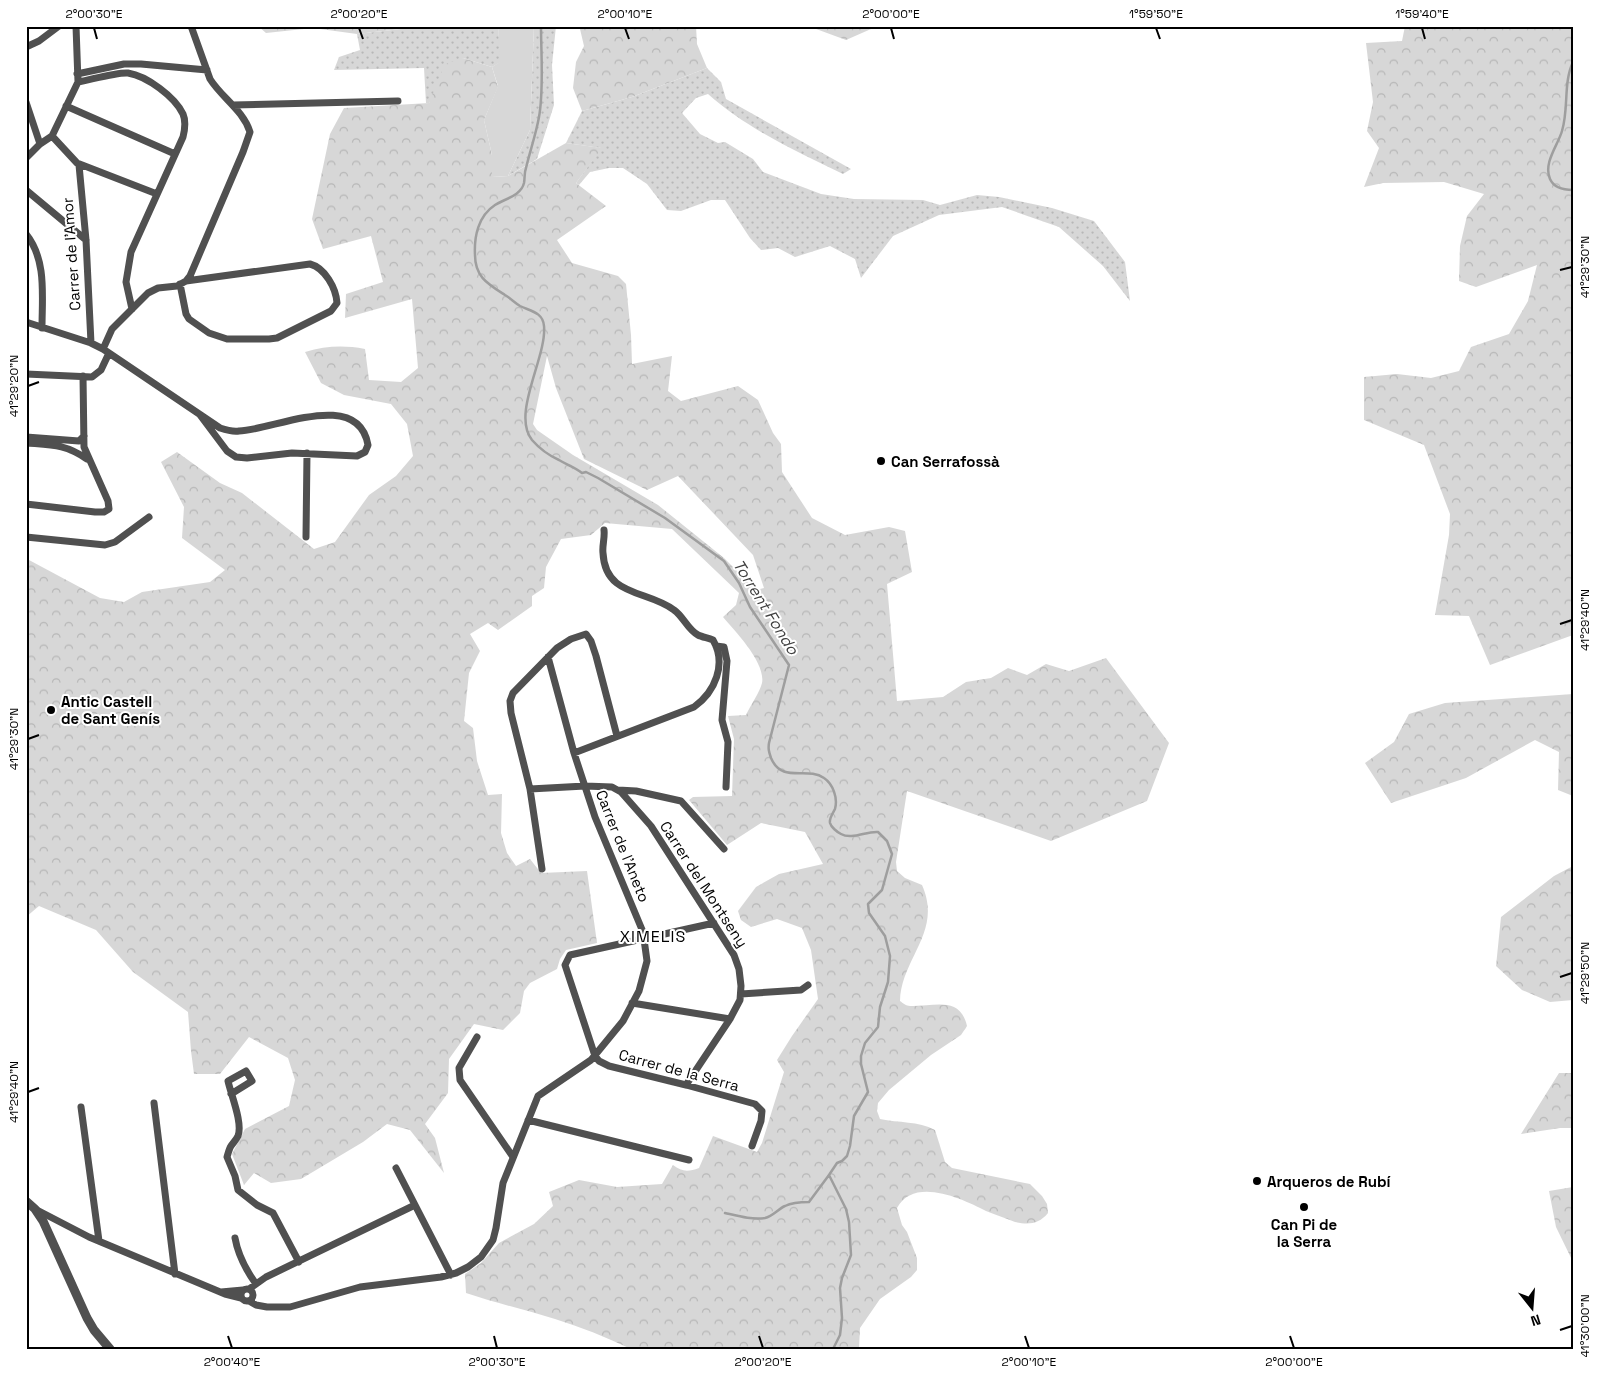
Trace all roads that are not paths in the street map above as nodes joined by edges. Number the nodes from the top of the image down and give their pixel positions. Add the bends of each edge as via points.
1 (59, 26) edge
2 (76, 26) edge
3 (191, 26) edge
4 (26, 48) edge
5 (207, 70) junction
6 (77, 74) junction
7 (78, 82) junction
8 (398, 101) dead end
9 (26, 102) edge
10 (233, 105) junction
11 (66, 106) junction
12 (52, 136) junction
13 (40, 144) junction
14 (175, 154) junction
15 (26, 158) edge
16 (77, 163) junction
17 (26, 190) edge
18 (157, 194) junction
19 (26, 234) edge
20 (86, 240) junction
21 (183, 282) junction
22 (132, 309) junction
23 (26, 322) edge
24 (42, 328) junction
25 (91, 343) junction
26 (106, 351) junction
27 (26, 374) edge
28 (83, 376) junction
29 (200, 415) junction
30 (84, 436) junction
31 (26, 438) edge
32 (26, 443) edge
33 (306, 453) junction
34 (88, 459) junction
35 (26, 504) edge
36 (149, 517) dead end
37 (604, 530) dead end
38 (26, 537) edge
39 (306, 537) dead end
40 (716, 646) junction
41 (548, 657) junction
42 (618, 736) junction
43 (574, 753) junction
44 (585, 786) junction
45 (726, 787) dead end
46 (530, 789) junction
47 (615, 789) junction
48 (724, 849) dead end
49 (542, 869) dead end
50 (714, 923) junction
51 (644, 938) junction
52 (808, 985) dead end
53 (741, 994) junction
54 (632, 1003) junction
55 (730, 1018) junction
56 (477, 1037) dead end
57 (595, 1056) junction
58 (686, 1085) junction
59 (231, 1094) dead end
60 (154, 1103) dead end
61 (81, 1107) dead end
62 (528, 1120) junction
63 (752, 1146) dead end
64 (513, 1157) junction
65 (689, 1160) dead end
66 (396, 1168) dead end
67 (26, 1201) edge
68 (415, 1205) junction
69 (35, 1209) junction
70 (235, 1238) dead end
71 (99, 1241) junction
72 (300, 1262) junction
73 (175, 1274) junction
74 (451, 1274) junction
75 (256, 1284) junction
76 (220, 1292) junction
77 (249, 1294) junction
78 (110, 1349) edge

1 - 4 street
2 - 6 street
3 - 5 street
5 - 6 street via 124,64
5 - 10 street via 215,87
6 - 7 street
7 - 11 street
7 - 14 street via 127,73 147,79 158,87 184,115 183,137
8 - 10 street
9 - 13 street
10 - 21 street via 242,114 250,132 190,276
11 - 12 street
11 - 14 street
12 - 13 street
12 - 16 street
13 - 15 street
14 - 18 street
16 - 18 street
16 - 20 street, Carrer de l'Amor
17 - 20 street
18 - 22 street via 128,265 126,282
19 - 24 street via 33,243 41,268
20 - 25 street, Carrer de l'Amor
21 - 21 street via 310,264 321,268 337,304 331,311 277,338 227,339 209,334 189,319
21 - 22 street via 148,293
22 - 26 street via 112,329
23 - 24 street
24 - 25 street
25 - 26 street
26 - 28 street via 101,370 92,377
26 - 29 street
27 - 28 street
28 - 30 street
29 - 33 street via 227,451 236,457
29 - 33 street via 220,428 241,432 315,416 339,416 354,420 362,428 368,445 365,452 357,456
30 - 31 street via 79,441
30 - 34 street
32 - 34 street via 76,450
33 - 39 street
34 - 35 street via 109,509 95,512
36 - 38 street via 115,542 105,545
37 - 40 street via 606,567 619,586 676,611 697,635 713,640
40 - 42 street via 720,662 715,684 705,699 694,707
40 - 45 street via 724,647 727,661 722,720 728,742
41 - 42 street via 557,648 586,634 596,656
41 - 43 street, Carrer de l'Aneto
41 - 46 street via 513,693 510,701
42 - 43 street
43 - 44 street, Carrer de l'Aneto
44 - 46 street
44 - 47 street
44 - 51 street, Carrer de l'Aneto
46 - 49 street
47 - 48 street via 681,801
47 - 50 street, Carrer del Montseny via 651,826
50 - 51 street
50 - 53 street, Carrer del Montseny via 734,955
51 - 54 street, Carrer de l'Aneto via 647,961 639,991
51 - 57 street via 570,955 567,960 565,966
52 - 53 street via 801,990
53 - 55 street, Carrer del Montseny
54 - 55 street
54 - 57 street, Carrer de l'Aneto via 623,1021
55 - 58 street, Carrer del Montseny
56 - 64 street via 459,1068 460,1080
57 - 58 street, Carrer de la Serra via 609,1066
57 - 62 street, Carrer de l'Aneto via 538,1096
58 - 63 street, Carrer de la Serra via 755,1104 762,1111
59 - 72 street via 237,1109 238,1135 227,1157 238,1190 273,1213
60 - 73 street
61 - 71 street
62 - 64 street, Carrer de l'Aneto
62 - 65 street
64 - 74 street, Carrer de l'Aneto via 503,1183 493,1240 481,1257
66 - 68 street
67 - 69 street
68 - 72 street
68 - 74 street
69 - 71 street
69 - 78 street via 87,1318
70 - 75 street via 237,1250
71 - 73 street
72 - 75 street
73 - 76 street
74 - 77 street, Carrer de l'Aneto via 360,1287 290,1307 263,1306
75 - 77 street
76 - 77 street
76 - 77 street via 241,1298 241,1293

